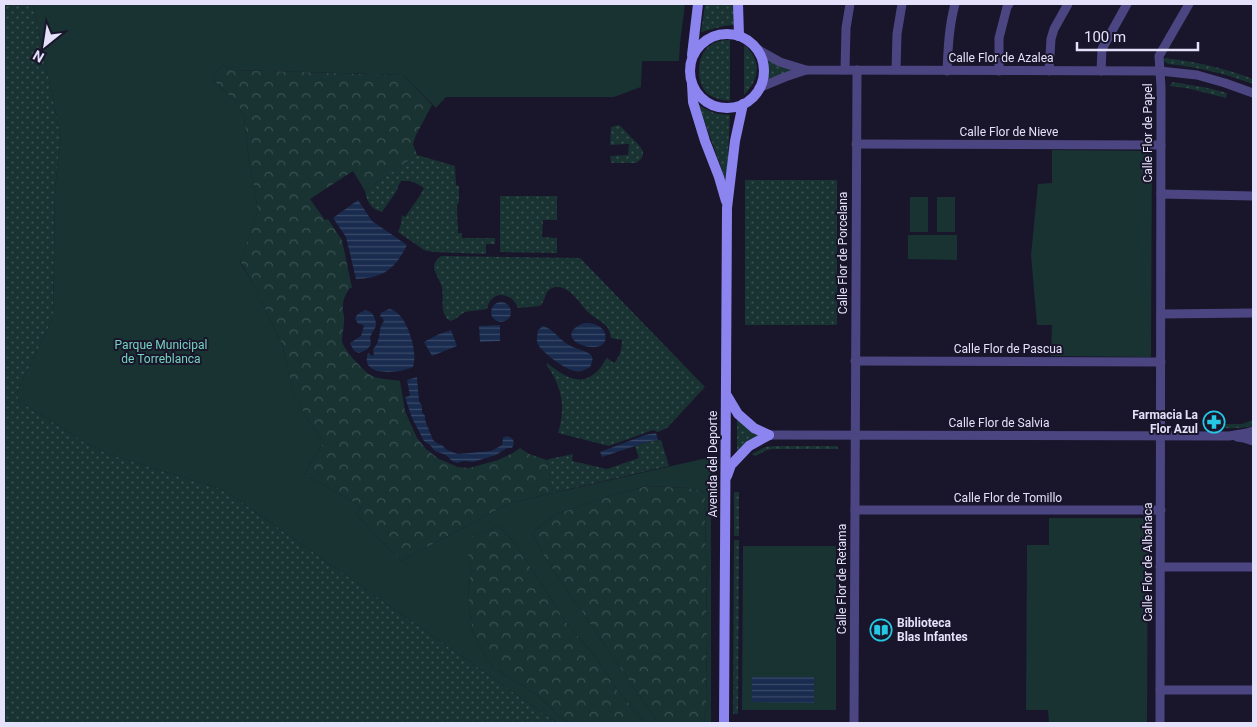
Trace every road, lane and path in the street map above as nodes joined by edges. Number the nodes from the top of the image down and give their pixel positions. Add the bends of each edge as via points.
1 (698, 4) edge
2 (738, 4) edge
3 (850, 4) edge
4 (902, 4) edge
5 (956, 4) edge
6 (1009, 4) edge
7 (1068, 4) edge
8 (1127, 4) edge
9 (1189, 4) edge
10 (739, 36) junction
11 (757, 49) junction
12 (692, 58) junction
13 (806, 70) junction
14 (845, 70) junction
15 (857, 70) junction
16 (896, 70) junction
17 (947, 71) junction
18 (999, 71) junction
19 (1049, 71) junction
20 (1101, 71) junction
21 (1160, 72) junction
22 (691, 80) junction
23 (759, 88) junction
24 (1253, 93) edge
25 (743, 104) junction
26 (856, 144) junction
27 (1161, 145) junction
28 (1161, 194) junction
29 (1253, 196) edge
30 (727, 205) junction
31 (1161, 314) junction
32 (1253, 314) edge
33 (855, 361) junction
34 (1161, 362) junction
35 (725, 394) junction
36 (1253, 431) edge
37 (770, 435) junction
38 (1161, 435) junction
39 (855, 436) junction
40 (1229, 436) junction
41 (1253, 441) edge
42 (725, 484) junction
43 (855, 510) junction
44 (1160, 510) junction
45 (1160, 566) junction
46 (1253, 567) edge
47 (1160, 690) junction
48 (1253, 690) edge
49 (724, 723) edge
50 (854, 723) edge
51 (1160, 723) edge

1 - 12 street
2 - 10 street
3 - 14 street
4 - 16 street
5 - 17 street via 948,42
6 - 18 street via 999,38
7 - 19 street via 1054,29
8 - 20 street via 1102,49
9 - 21 street, Calle Flor de Papel via 1159,56
10 - 11 street
10 - 12 street via 716,35 706,40
11 - 13 street via 780,62
11 - 23 street via 764,68
12 - 22 street
13 - 14 street, Calle Flor de Azalea
13 - 23 street
14 - 15 street, Calle Flor de Azalea
15 - 16 street, Calle Flor de Azalea
15 - 26 street, Calle Flor de Porcelana
16 - 17 street, Calle Flor de Azalea
17 - 18 street, Calle Flor de Azalea
18 - 19 street, Calle Flor de Azalea
19 - 20 street, Calle Flor de Azalea
20 - 21 street, Calle Flor de Azalea
21 - 24 street, Calle Flor de Azalea via 1197,75
21 - 27 street, Calle Flor de Papel
22 - 25 street via 697,92 711,104 720,107
22 - 30 street, Avenida del Deporte via 693,102
23 - 25 street
25 - 30 street, Avenida del Deporte
26 - 27 street, Calle Flor de Nieve
26 - 33 street, Calle Flor de Porcelana
27 - 28 street, Calle Flor de Papel
28 - 29 street, Calle Flor de Papel
28 - 31 street, Calle Flor de Papel
30 - 35 street, Avenida del Deporte
31 - 32 street
31 - 34 street, Calle Flor de Papel
33 - 34 street, Calle Flor de Pascua
33 - 39 street, Calle Flor de Porcelana
34 - 38 street, Calle Flor de Papel
35 - 37 street via 738,414 754,428
35 - 42 street, Avenida del Deporte
36 - 40 street, Calle Flor de Salvia
37 - 39 street, Calle Flor de Salvia
37 - 42 street via 749,446 731,465
38 - 39 street, Calle Flor de Salvia
38 - 40 street, Calle Flor de Salvia
38 - 44 street, Calle Flor de Albahaca
39 - 43 street, Calle Flor de Retama
40 - 41 street, Calle Flor de Salvia
42 - 49 street, Avenida del Deporte
43 - 44 street, Calle Flor de Tomillo
43 - 50 street, Calle Flor de Retama
44 - 45 street, Calle Flor de Albahaca
45 - 46 street
45 - 47 street, Calle Flor de Albahaca
47 - 48 street
47 - 51 street, Calle Flor de Albahaca

